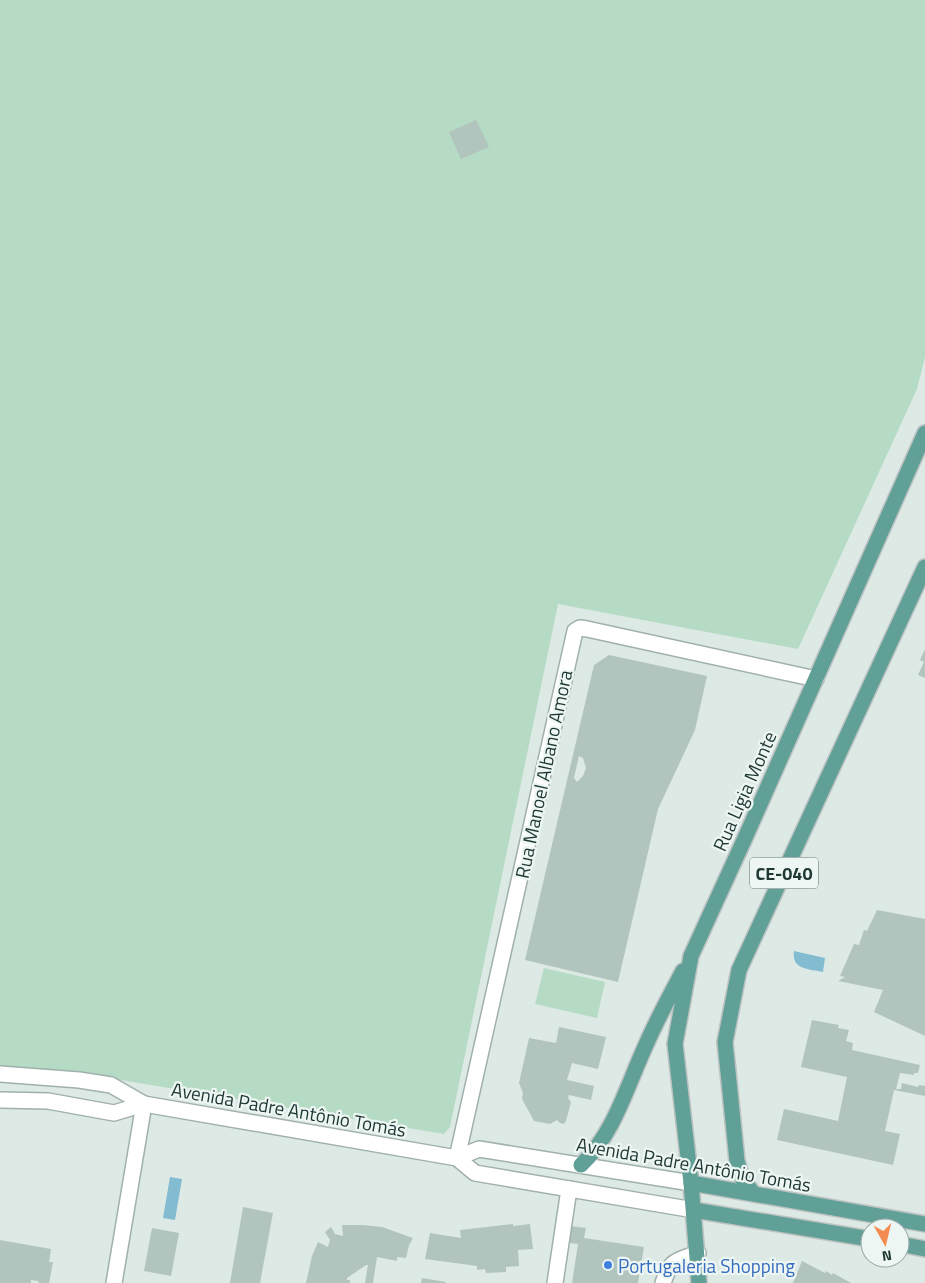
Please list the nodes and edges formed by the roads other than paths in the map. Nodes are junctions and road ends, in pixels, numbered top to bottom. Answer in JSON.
{"nodes":[{"id":1,"x":925,"y":433,"type":"edge"},
{"id":2,"x":924,"y":573,"type":"edge"},
{"id":3,"x":816,"y":679,"type":"junction"},
{"id":4,"x":691,"y":956,"type":"junction"},
{"id":5,"x":0,"y":1074,"type":"edge"},
{"id":6,"x":0,"y":1100,"type":"edge"},
{"id":7,"x":144,"y":1104,"type":"junction"},
{"id":8,"x":457,"y":1158,"type":"junction"},
{"id":9,"x":581,"y":1164,"type":"junction"},
{"id":10,"x":691,"y":1183,"type":"junction"},
{"id":11,"x":570,"y":1189,"type":"junction"},
{"id":12,"x":753,"y":1193,"type":"junction"},
{"id":13,"x":694,"y":1210,"type":"junction"},
{"id":14,"x":925,"y":1223,"type":"edge"},
{"id":15,"x":860,"y":1237,"type":"edge"},
{"id":16,"x":910,"y":1246,"type":"edge"},
{"id":17,"x":925,"y":1249,"type":"edge"},
{"id":18,"x":698,"y":1253,"type":"junction"},
{"id":19,"x":114,"y":1283,"type":"edge"},
{"id":20,"x":555,"y":1283,"type":"edge"},
{"id":21,"x":663,"y":1283,"type":"edge"},
{"id":22,"x":699,"y":1283,"type":"edge"}],
"edges":[{"from":1,"to":3,"type":"main road","name":"Rua Ligia Monte","number":"CE-040"},
{"from":2,"to":12,"type":"main road","number":"CE-040"},
{"from":3,"to":4,"type":"main road","name":"Rua Ligia Monte","number":"CE-040"},
{"from":3,"to":8,"type":"street","name":"Rua Manoel Albano Amora"},
{"from":4,"to":9,"type":"main road"},
{"from":4,"to":10,"type":"main road","name":"Rua Ligia Monte","number":"CE-040"},
{"from":5,"to":7,"type":"street","name":"Avenida Padre Antônio Tomás"},
{"from":6,"to":7,"type":"street","name":"Avenida Padre Antônio Tomás"},
{"from":7,"to":8,"type":"street","name":"Avenida Padre Antônio Tomás"},
{"from":7,"to":19,"type":"street"},
{"from":8,"to":9,"type":"street","name":"Avenida Padre Antônio Tomás"},
{"from":8,"to":11,"type":"street","name":"Avenida Padre Antônio Tomás"},
{"from":9,"to":10,"type":"street","name":"Avenida Padre Antônio Tomás"},
{"from":10,"to":12,"type":"main road","name":"Avenida Padre Antônio Tomás"},
{"from":10,"to":13,"type":"main road","name":"Rua Ligia Monte"},
{"from":11,"to":13,"type":"street","name":"Avenida Padre Antônio Tomás"},
{"from":11,"to":20,"type":"street"},
{"from":12,"to":14,"type":"main road","name":"Avenida Padre Antônio Tomás"},
{"from":13,"to":15,"type":"main road","name":"Avenida Padre Antônio Tomás"},
{"from":13,"to":18,"type":"main road","name":"Rua Ligia Monte"},
{"from":16,"to":17,"type":"main road"},
{"from":18,"to":21,"type":"street"},
{"from":18,"to":22,"type":"main road","name":"Rua Ligia Monte"}]}
